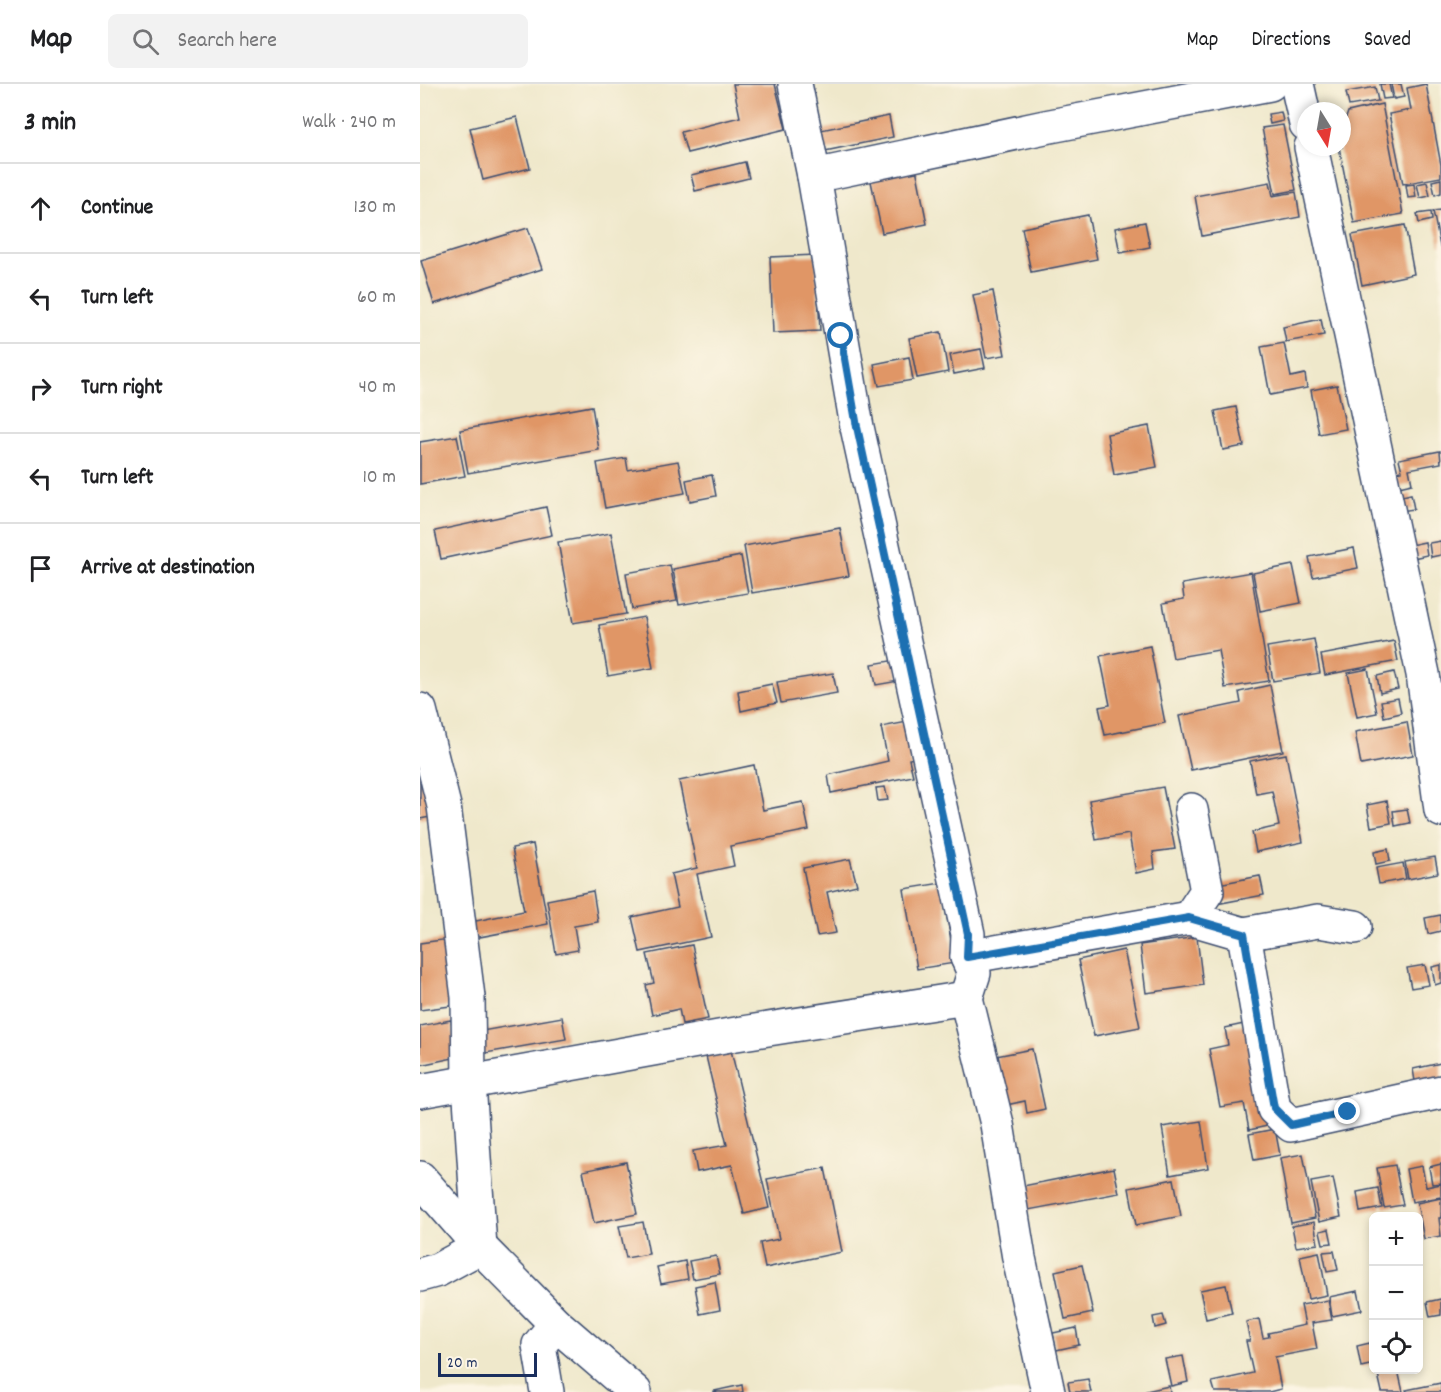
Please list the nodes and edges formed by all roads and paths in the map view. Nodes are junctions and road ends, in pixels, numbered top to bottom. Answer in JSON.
{"nodes":[{"id":1,"x":795,"y":84,"type":"edge"},
{"id":2,"x":1270,"y":84,"type":"edge"},
{"id":3,"x":1298,"y":84,"type":"edge"},
{"id":4,"x":1302,"y":102,"type":"edge"},
{"id":5,"x":1313,"y":156,"type":"edge"},
{"id":6,"x":813,"y":176,"type":"junction"},
{"id":7,"x":1432,"y":672,"type":"edge"},
{"id":8,"x":420,"y":710,"type":"edge"},
{"id":9,"x":1191,"y":810,"type":"dead end"},
{"id":10,"x":1441,"y":810,"type":"edge"},
{"id":11,"x":1189,"y":918,"type":"junction"},
{"id":12,"x":1355,"y":927,"type":"dead end"},
{"id":13,"x":1244,"y":934,"type":"junction"},
{"id":14,"x":967,"y":957,"type":"junction"},
{"id":15,"x":966,"y":998,"type":"junction"},
{"id":16,"x":469,"y":1083,"type":"junction"},
{"id":17,"x":420,"y":1091,"type":"edge"},
{"id":18,"x":1441,"y":1092,"type":"edge"},
{"id":19,"x":420,"y":1178,"type":"edge"},
{"id":20,"x":480,"y":1247,"type":"junction"},
{"id":21,"x":420,"y":1275,"type":"edge"},
{"id":22,"x":556,"y":1324,"type":"junction"},
{"id":23,"x":547,"y":1392,"type":"edge"},
{"id":24,"x":635,"y":1392,"type":"edge"},
{"id":25,"x":1048,"y":1392,"type":"edge"}],
"edges":[{"from":1,"to":6,"type":"street"},
{"from":2,"to":6,"type":"street"},
{"from":3,"to":4,"type":"street"},
{"from":5,"to":7,"type":"street"},
{"from":6,"to":14,"type":"street"},
{"from":7,"to":10,"type":"street"},
{"from":8,"to":16,"type":"street"},
{"from":9,"to":11,"type":"street"},
{"from":11,"to":13,"type":"street"},
{"from":11,"to":14,"type":"street"},
{"from":12,"to":13,"type":"street"},
{"from":13,"to":18,"type":"street"},
{"from":14,"to":15,"type":"street"},
{"from":15,"to":16,"type":"street"},
{"from":15,"to":25,"type":"street"},
{"from":16,"to":17,"type":"street"},
{"from":16,"to":20,"type":"street"},
{"from":19,"to":20,"type":"street"},
{"from":20,"to":21,"type":"street"},
{"from":20,"to":22,"type":"street"},
{"from":22,"to":23,"type":"street"},
{"from":22,"to":24,"type":"street"}]}
